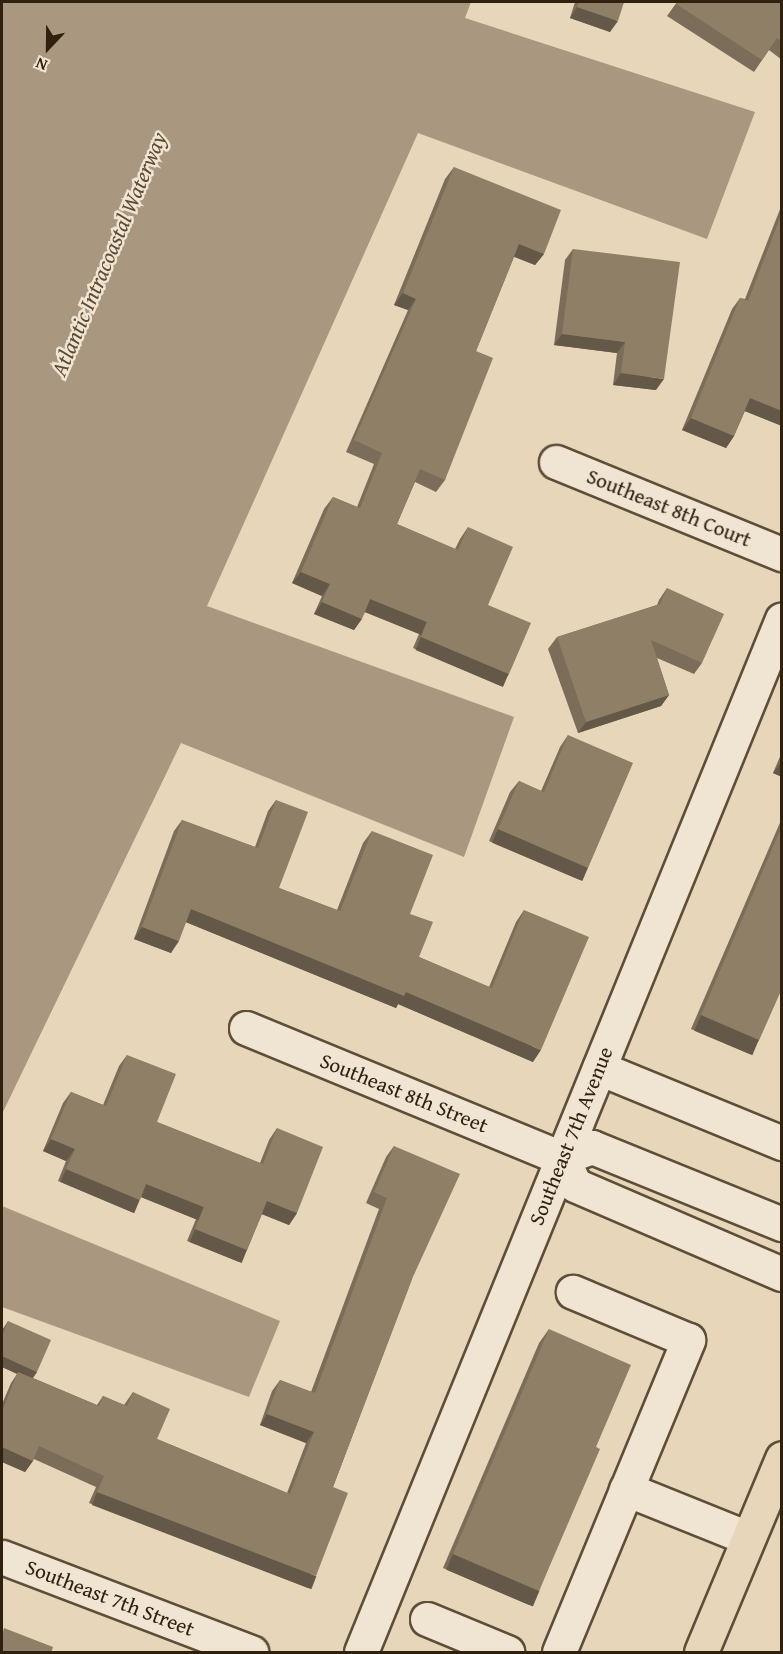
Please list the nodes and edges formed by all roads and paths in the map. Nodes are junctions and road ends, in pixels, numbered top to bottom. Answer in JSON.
{"nodes":[{"id":1,"x":556,"y":462,"type":"dead end"},
{"id":2,"x":782,"y":554,"type":"edge"},
{"id":3,"x":782,"y":620,"type":"edge"},
{"id":4,"x":246,"y":1029,"type":"dead end"},
{"id":5,"x":598,"y":1068,"type":"junction"},
{"id":6,"x":782,"y":1143,"type":"edge"},
{"id":7,"x":562,"y":1158,"type":"junction"},
{"id":8,"x":782,"y":1224,"type":"edge"},
{"id":9,"x":782,"y":1274,"type":"edge"},
{"id":10,"x":573,"y":1292,"type":"dead end"},
{"id":11,"x":782,"y":1458,"type":"edge"},
{"id":12,"x":626,"y":1489,"type":"junction"},
{"id":13,"x":748,"y":1538,"type":"junction"},
{"id":14,"x":2,"y":1557,"type":"edge"},
{"id":15,"x":427,"y":1619,"type":"dead end"},
{"id":16,"x":251,"y":1653,"type":"edge"},
{"id":17,"x":361,"y":1653,"type":"edge"},
{"id":18,"x":507,"y":1653,"type":"edge"},
{"id":19,"x":559,"y":1653,"type":"edge"},
{"id":20,"x":701,"y":1653,"type":"edge"}],
"edges":[{"from":1,"to":2,"type":"street","name":"Southeast 8th Court"},
{"from":3,"to":5,"type":"street","name":"Southeast 7th Avenue"},
{"from":4,"to":7,"type":"street","name":"Southeast 8th Street"},
{"from":5,"to":6,"type":"street"},
{"from":5,"to":7,"type":"street","name":"Southeast 7th Avenue"},
{"from":7,"to":8,"type":"street"},
{"from":7,"to":9,"type":"street"},
{"from":7,"to":17,"type":"street","name":"Southeast 7th Avenue"},
{"from":10,"to":12,"type":"street"},
{"from":11,"to":13,"type":"main road"},
{"from":12,"to":13,"type":"street"},
{"from":12,"to":19,"type":"street"},
{"from":13,"to":20,"type":"main road"},
{"from":14,"to":16,"type":"street","name":"Southeast 7th Street"},
{"from":15,"to":18,"type":"street"}]}
